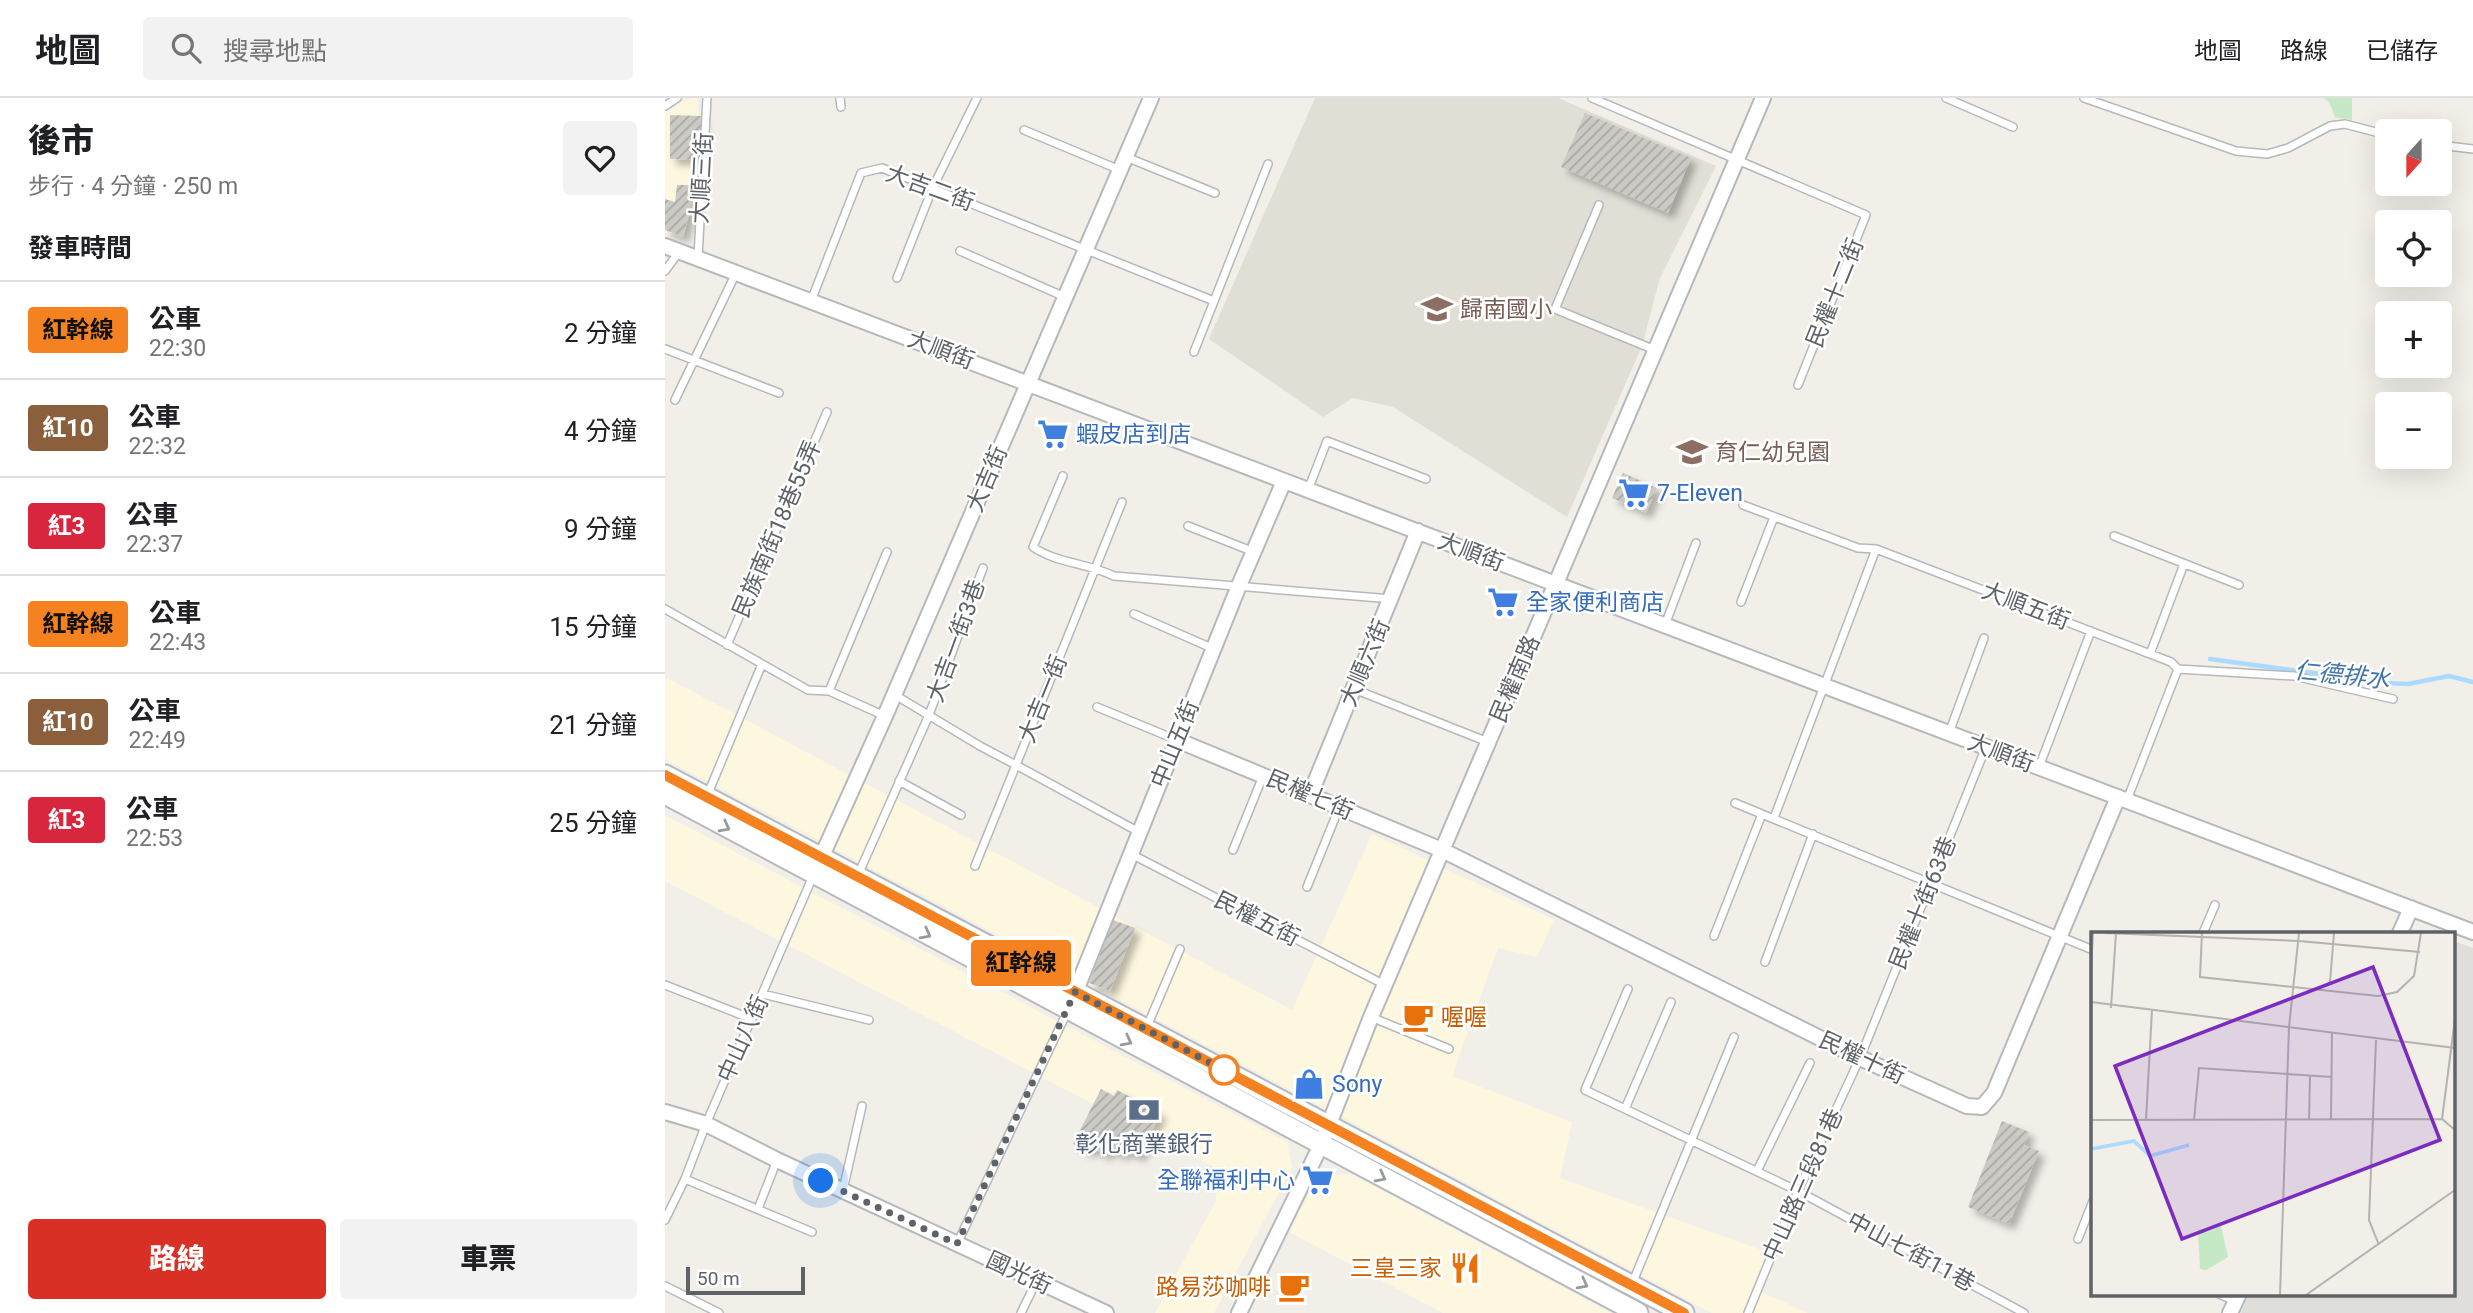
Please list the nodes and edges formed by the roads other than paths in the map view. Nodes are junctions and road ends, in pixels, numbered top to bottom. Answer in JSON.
{"nodes":[{"id":1,"x":677,"y":98,"type":"edge"},
{"id":2,"x":706,"y":98,"type":"edge"},
{"id":3,"x":977,"y":98,"type":"edge"},
{"id":4,"x":1151,"y":98,"type":"edge"},
{"id":5,"x":1592,"y":98,"type":"edge"},
{"id":6,"x":1763,"y":98,"type":"edge"},
{"id":7,"x":1945,"y":98,"type":"edge"},
{"id":8,"x":2084,"y":98,"type":"edge"},
{"id":9,"x":665,"y":106,"type":"edge"},
{"id":10,"x":2013,"y":127,"type":"dead end"},
{"id":11,"x":1024,"y":130,"type":"dead end"},
{"id":12,"x":2375,"y":132,"type":"edge"},
{"id":13,"x":2452,"y":147,"type":"edge"},
{"id":14,"x":2473,"y":149,"type":"edge"},
{"id":15,"x":1736,"y":161,"type":"junction"},
{"id":16,"x":1123,"y":163,"type":"junction"},
{"id":17,"x":1268,"y":164,"type":"dead end"},
{"id":18,"x":933,"y":187,"type":"junction"},
{"id":19,"x":1215,"y":193,"type":"dead end"},
{"id":20,"x":1599,"y":205,"type":"dead end"},
{"id":21,"x":665,"y":246,"type":"edge"},
{"id":22,"x":1086,"y":249,"type":"junction"},
{"id":23,"x":680,"y":251,"type":"junction"},
{"id":24,"x":960,"y":251,"type":"dead end"},
{"id":25,"x":698,"y":258,"type":"junction"},
{"id":26,"x":665,"y":271,"type":"edge"},
{"id":27,"x":736,"y":272,"type":"junction"},
{"id":28,"x":897,"y":278,"type":"dead end"},
{"id":29,"x":1065,"y":297,"type":"junction"},
{"id":30,"x":811,"y":301,"type":"junction"},
{"id":31,"x":1214,"y":301,"type":"junction"},
{"id":32,"x":665,"y":349,"type":"edge"},
{"id":33,"x":1655,"y":351,"type":"junction"},
{"id":34,"x":1194,"y":352,"type":"dead end"},
{"id":35,"x":694,"y":360,"type":"junction"},
{"id":36,"x":1028,"y":383,"type":"junction"},
{"id":37,"x":1798,"y":386,"type":"dead end"},
{"id":38,"x":779,"y":393,"type":"dead end"},
{"id":39,"x":675,"y":400,"type":"dead end"},
{"id":40,"x":827,"y":412,"type":"dead end"},
{"id":41,"x":1063,"y":476,"type":"dead end"},
{"id":42,"x":1426,"y":479,"type":"dead end"},
{"id":43,"x":1284,"y":481,"type":"junction"},
{"id":44,"x":1308,"y":490,"type":"junction"},
{"id":45,"x":1122,"y":502,"type":"dead end"},
{"id":46,"x":1743,"y":505,"type":"dead end"},
{"id":47,"x":1774,"y":517,"type":"junction"},
{"id":48,"x":1188,"y":526,"type":"dead end"},
{"id":49,"x":1417,"y":531,"type":"junction"},
{"id":50,"x":2114,"y":537,"type":"dead end"},
{"id":51,"x":1696,"y":542,"type":"dead end"},
{"id":52,"x":1876,"y":549,"type":"junction"},
{"id":53,"x":887,"y":552,"type":"dead end"},
{"id":54,"x":1255,"y":552,"type":"junction"},
{"id":55,"x":2184,"y":564,"type":"junction"},
{"id":56,"x":1095,"y":567,"type":"junction"},
{"id":57,"x":983,"y":568,"type":"dead end"},
{"id":58,"x":1556,"y":584,"type":"junction"},
{"id":59,"x":2239,"y":585,"type":"dead end"},
{"id":60,"x":1238,"y":588,"type":"junction"},
{"id":61,"x":1392,"y":599,"type":"junction"},
{"id":62,"x":1741,"y":603,"type":"dead end"},
{"id":63,"x":665,"y":609,"type":"edge"},
{"id":64,"x":1134,"y":614,"type":"dead end"},
{"id":65,"x":1665,"y":625,"type":"junction"},
{"id":66,"x":2091,"y":631,"type":"junction"},
{"id":67,"x":1984,"y":638,"type":"dead end"},
{"id":68,"x":727,"y":645,"type":"junction"},
{"id":69,"x":1215,"y":649,"type":"junction"},
{"id":70,"x":2150,"y":653,"type":"junction"},
{"id":71,"x":762,"y":664,"type":"junction"},
{"id":72,"x":2178,"y":669,"type":"junction"},
{"id":73,"x":1824,"y":685,"type":"junction"},
{"id":74,"x":1354,"y":689,"type":"junction"},
{"id":75,"x":829,"y":691,"type":"junction"},
{"id":76,"x":894,"y":694,"type":"junction"},
{"id":77,"x":2393,"y":699,"type":"dead end"},
{"id":78,"x":1097,"y":707,"type":"dead end"},
{"id":79,"x":929,"y":715,"type":"junction"},
{"id":80,"x":885,"y":716,"type":"junction"},
{"id":81,"x":1949,"y":733,"type":"junction"},
{"id":82,"x":1177,"y":740,"type":"junction"},
{"id":83,"x":1489,"y":742,"type":"junction"},
{"id":84,"x":1986,"y":747,"type":"junction"},
{"id":85,"x":1016,"y":765,"type":"junction"},
{"id":86,"x":2039,"y":767,"type":"junction"},
{"id":87,"x":665,"y":775,"type":"edge"},
{"id":88,"x":1263,"y":776,"type":"junction"},
{"id":89,"x":899,"y":781,"type":"junction"},
{"id":90,"x":665,"y":794,"type":"edge"},
{"id":91,"x":1310,"y":795,"type":"junction"},
{"id":92,"x":707,"y":797,"type":"junction"},
{"id":93,"x":2122,"y":799,"type":"junction"},
{"id":94,"x":1735,"y":803,"type":"dead end"},
{"id":95,"x":1340,"y":807,"type":"junction"},
{"id":96,"x":1762,"y":814,"type":"junction"},
{"id":97,"x":961,"y":815,"type":"dead end"},
{"id":98,"x":1774,"y":818,"type":"junction"},
{"id":99,"x":1139,"y":832,"type":"junction"},
{"id":100,"x":1813,"y":834,"type":"junction"},
{"id":101,"x":1233,"y":850,"type":"dead end"},
{"id":102,"x":1442,"y":850,"type":"junction"},
{"id":103,"x":1130,"y":853,"type":"junction"},
{"id":104,"x":817,"y":866,"type":"junction"},
{"id":105,"x":975,"y":866,"type":"dead end"},
{"id":106,"x":857,"y":877,"type":"junction"},
{"id":107,"x":1932,"y":883,"type":"junction"},
{"id":108,"x":1307,"y":887,"type":"dead end"},
{"id":109,"x":2215,"y":905,"type":"dead end"},
{"id":110,"x":2411,"y":908,"type":"junction"},
{"id":111,"x":2203,"y":932,"type":"edge"},
{"id":112,"x":2400,"y":932,"type":"edge"},
{"id":113,"x":2473,"y":932,"type":"edge"},
{"id":114,"x":1714,"y":936,"type":"dead end"},
{"id":115,"x":2061,"y":936,"type":"junction"},
{"id":116,"x":1180,"y":949,"type":"dead end"},
{"id":117,"x":2091,"y":949,"type":"edge"},
{"id":118,"x":1765,"y":962,"type":"dead end"},
{"id":119,"x":665,"y":985,"type":"edge"},
{"id":120,"x":1385,"y":985,"type":"junction"},
{"id":121,"x":1629,"y":989,"type":"dead end"},
{"id":122,"x":763,"y":994,"type":"junction"},
{"id":123,"x":1072,"y":1000,"type":"junction"},
{"id":124,"x":1671,"y":1002,"type":"dead end"},
{"id":125,"x":1371,"y":1017,"type":"junction"},
{"id":126,"x":752,"y":1019,"type":"junction"},
{"id":127,"x":869,"y":1020,"type":"dead end"},
{"id":128,"x":1146,"y":1030,"type":"junction"},
{"id":129,"x":1734,"y":1037,"type":"dead end"},
{"id":130,"x":1449,"y":1049,"type":"dead end"},
{"id":131,"x":1860,"y":1058,"type":"junction"},
{"id":132,"x":1810,"y":1063,"type":"dead end"},
{"id":133,"x":862,"y":1106,"type":"dead end"},
{"id":134,"x":1625,"y":1109,"type":"junction"},
{"id":135,"x":665,"y":1112,"type":"edge"},
{"id":136,"x":706,"y":1124,"type":"junction"},
{"id":137,"x":1329,"y":1126,"type":"junction"},
{"id":138,"x":1690,"y":1140,"type":"junction"},
{"id":139,"x":1321,"y":1145,"type":"junction"},
{"id":140,"x":777,"y":1160,"type":"junction"},
{"id":141,"x":1757,"y":1171,"type":"junction"},
{"id":142,"x":685,"y":1179,"type":"junction"},
{"id":143,"x":843,"y":1191,"type":"junction"},
{"id":144,"x":1798,"y":1191,"type":"junction"},
{"id":145,"x":2091,"y":1206,"type":"edge"},
{"id":146,"x":758,"y":1209,"type":"junction"},
{"id":147,"x":665,"y":1220,"type":"edge"},
{"id":148,"x":812,"y":1232,"type":"dead end"},
{"id":149,"x":2078,"y":1238,"type":"dead end"},
{"id":150,"x":957,"y":1244,"type":"junction"},
{"id":151,"x":1037,"y":1282,"type":"junction"},
{"id":152,"x":1631,"y":1285,"type":"junction"},
{"id":153,"x":665,"y":1286,"type":"edge"},
{"id":154,"x":719,"y":1313,"type":"edge"},
{"id":155,"x":1021,"y":1313,"type":"edge"},
{"id":156,"x":1106,"y":1313,"type":"edge"},
{"id":157,"x":1239,"y":1313,"type":"edge"},
{"id":158,"x":1638,"y":1313,"type":"edge"},
{"id":159,"x":1684,"y":1313,"type":"edge"},
{"id":160,"x":1748,"y":1313,"type":"edge"},
{"id":161,"x":2024,"y":1313,"type":"edge"}],
"edges":[{"from":1,"to":9,"type":"lane"},
{"from":2,"to":25,"type":"lane","name":"大順三街"},
{"from":3,"to":18,"type":"lane"},
{"from":4,"to":16,"type":"street","name":"大吉街"},
{"from":5,"to":15,"type":"lane"},
{"from":6,"to":15,"type":"street","name":"民權南路"},
{"from":7,"to":10,"type":"lane"},
{"from":8,"to":12,"type":"lane"},
{"from":11,"to":16,"type":"lane"},
{"from":13,"to":14,"type":"lane"},
{"from":15,"to":33,"type":"street","name":"民權南路"},
{"from":15,"to":37,"type":"lane","name":"民權十二街"},
{"from":16,"to":19,"type":"lane"},
{"from":16,"to":22,"type":"street","name":"大吉街"},
{"from":17,"to":31,"type":"lane"},
{"from":18,"to":22,"type":"lane","name":"大吉二街"},
{"from":18,"to":28,"type":"lane"},
{"from":18,"to":30,"type":"lane","name":"大吉二街"},
{"from":20,"to":33,"type":"lane"},
{"from":21,"to":23,"type":"street","name":"大順街"},
{"from":22,"to":29,"type":"street","name":"大吉街"},
{"from":22,"to":31,"type":"lane","name":"大吉二街"},
{"from":23,"to":25,"type":"street","name":"大順街"},
{"from":23,"to":26,"type":"lane"},
{"from":24,"to":29,"type":"lane"},
{"from":25,"to":27,"type":"street","name":"大順街"},
{"from":27,"to":30,"type":"street","name":"大順街"},
{"from":27,"to":35,"type":"lane"},
{"from":29,"to":36,"type":"street","name":"大吉街"},
{"from":30,"to":36,"type":"street","name":"大順街"},
{"from":31,"to":34,"type":"lane"},
{"from":32,"to":35,"type":"lane"},
{"from":33,"to":58,"type":"street","name":"民權南路"},
{"from":35,"to":38,"type":"lane"},
{"from":35,"to":39,"type":"lane"},
{"from":36,"to":43,"type":"street","name":"大順街"},
{"from":36,"to":76,"type":"street","name":"大吉街"},
{"from":40,"to":68,"type":"lane","name":"民族南街18巷55弄"},
{"from":41,"to":56,"type":"lane"},
{"from":42,"to":44,"type":"lane"},
{"from":43,"to":44,"type":"street","name":"大順街"},
{"from":43,"to":54,"type":"street","name":"中山五街"},
{"from":44,"to":49,"type":"street","name":"大順街"},
{"from":45,"to":56,"type":"lane","name":"大吉一街"},
{"from":46,"to":47,"type":"lane","name":"大順五街"},
{"from":47,"to":52,"type":"lane","name":"大順五街"},
{"from":47,"to":62,"type":"lane"},
{"from":48,"to":54,"type":"lane"},
{"from":49,"to":58,"type":"street","name":"大順街"},
{"from":49,"to":61,"type":"street","name":"大順六街"},
{"from":50,"to":55,"type":"lane"},
{"from":51,"to":65,"type":"lane"},
{"from":52,"to":66,"type":"lane","name":"大順五街"},
{"from":52,"to":73,"type":"lane"},
{"from":53,"to":75,"type":"lane"},
{"from":54,"to":60,"type":"street","name":"中山五街"},
{"from":55,"to":59,"type":"lane"},
{"from":55,"to":70,"type":"lane"},
{"from":56,"to":60,"type":"lane"},
{"from":56,"to":85,"type":"lane","name":"大吉一街"},
{"from":57,"to":79,"type":"lane","name":"大吉一街3巷"},
{"from":58,"to":65,"type":"street","name":"大順街"},
{"from":58,"to":83,"type":"street","name":"民權南路"},
{"from":60,"to":61,"type":"lane"},
{"from":60,"to":69,"type":"street","name":"中山五街"},
{"from":61,"to":74,"type":"street","name":"大順六街"},
{"from":63,"to":68,"type":"lane"},
{"from":64,"to":69,"type":"lane"},
{"from":65,"to":73,"type":"street","name":"大順街"},
{"from":66,"to":70,"type":"lane","name":"大順五街"},
{"from":66,"to":86,"type":"lane"},
{"from":67,"to":81,"type":"lane"},
{"from":68,"to":71,"type":"lane"},
{"from":69,"to":82,"type":"street","name":"中山五街"},
{"from":70,"to":72,"type":"lane","name":"大順五街"},
{"from":71,"to":75,"type":"lane"},
{"from":71,"to":92,"type":"lane"},
{"from":72,"to":77,"type":"lane"},
{"from":72,"to":93,"type":"lane"},
{"from":73,"to":81,"type":"street","name":"大順街"},
{"from":73,"to":98,"type":"lane"},
{"from":74,"to":83,"type":"lane"},
{"from":74,"to":91,"type":"street","name":"大順六街"},
{"from":75,"to":80,"type":"lane"},
{"from":76,"to":79,"type":"lane","name":"大吉一街"},
{"from":76,"to":80,"type":"street","name":"大吉街"},
{"from":78,"to":82,"type":"lane"},
{"from":79,"to":85,"type":"lane","name":"大吉一街"},
{"from":79,"to":89,"type":"lane","name":"大吉一街3巷"},
{"from":80,"to":104,"type":"street","name":"大吉街"},
{"from":81,"to":84,"type":"street","name":"大順街"},
{"from":82,"to":88,"type":"street","name":"民權七街"},
{"from":82,"to":99,"type":"street","name":"中山五街"},
{"from":83,"to":102,"type":"street","name":"民權南路"},
{"from":84,"to":86,"type":"street","name":"大順街"},
{"from":84,"to":107,"type":"lane","name":"民權十街63巷"},
{"from":85,"to":99,"type":"lane"},
{"from":85,"to":105,"type":"lane"},
{"from":86,"to":93,"type":"street","name":"大順街"},
{"from":87,"to":92,"type":"main road"},
{"from":88,"to":91,"type":"street","name":"民權七街"},
{"from":88,"to":101,"type":"lane"},
{"from":89,"to":97,"type":"lane"},
{"from":89,"to":106,"type":"lane","name":"大吉一街3巷"},
{"from":90,"to":104,"type":"main road","one_way":true},
{"from":91,"to":95,"type":"street","name":"民權七街"},
{"from":92,"to":104,"type":"main road"},
{"from":93,"to":110,"type":"street","name":"大順街"},
{"from":93,"to":115,"type":"street","name":"民權十街"},
{"from":94,"to":96,"type":"lane"},
{"from":95,"to":102,"type":"street","name":"民權七街"},
{"from":95,"to":108,"type":"lane"},
{"from":96,"to":98,"type":"lane"},
{"from":96,"to":114,"type":"lane"},
{"from":98,"to":100,"type":"lane"},
{"from":99,"to":103,"type":"street","name":"中山五街"},
{"from":100,"to":107,"type":"lane"},
{"from":100,"to":118,"type":"lane"},
{"from":102,"to":120,"type":"street","name":"民權南路"},
{"from":102,"to":131,"type":"street","name":"民權十街"},
{"from":103,"to":120,"type":"lane","name":"民權五街"},
{"from":103,"to":123,"type":"street","name":"中山五街"},
{"from":104,"to":106,"type":"main road"},
{"from":104,"to":122,"type":"lane","name":"中山八街"},
{"from":104,"to":123,"type":"main road","one_way":true},
{"from":106,"to":123,"type":"main road"},
{"from":107,"to":115,"type":"lane"},
{"from":107,"to":131,"type":"lane","name":"民權十街63巷"},
{"from":109,"to":111,"type":"lane"},
{"from":110,"to":112,"type":"street"},
{"from":110,"to":113,"type":"street","name":"大順街"},
{"from":115,"to":117,"type":"lane"},
{"from":115,"to":131,"type":"street","name":"民權十街"},
{"from":116,"to":128,"type":"lane"},
{"from":119,"to":126,"type":"lane"},
{"from":120,"to":125,"type":"street","name":"民權南路"},
{"from":121,"to":134,"type":"lane","name":"中山七街11巷"},
{"from":122,"to":126,"type":"lane","name":"中山八街"},
{"from":122,"to":127,"type":"lane"},
{"from":123,"to":128,"type":"main road"},
{"from":123,"to":139,"type":"main road","one_way":true},
{"from":123,"to":150,"type":"lane"},
{"from":124,"to":134,"type":"lane"},
{"from":125,"to":130,"type":"lane"},
{"from":125,"to":137,"type":"street","name":"民權南路"},
{"from":126,"to":136,"type":"lane","name":"中山八街"},
{"from":128,"to":137,"type":"main road"},
{"from":129,"to":138,"type":"lane"},
{"from":131,"to":144,"type":"lane","name":"中山路三段81巷"},
{"from":132,"to":141,"type":"lane"},
{"from":133,"to":143,"type":"lane"},
{"from":134,"to":138,"type":"lane","name":"中山七街11巷"},
{"from":135,"to":136,"type":"street","name":"國光街"},
{"from":136,"to":140,"type":"street","name":"國光街"},
{"from":136,"to":142,"type":"lane","name":"中山八街"},
{"from":137,"to":139,"type":"street","name":"民權南路"},
{"from":137,"to":152,"type":"main road"},
{"from":138,"to":141,"type":"lane","name":"中山七街11巷"},
{"from":138,"to":152,"type":"lane"},
{"from":139,"to":157,"type":"street","name":"民權南路"},
{"from":139,"to":158,"type":"main road","one_way":true},
{"from":140,"to":143,"type":"street","name":"國光街"},
{"from":140,"to":146,"type":"lane"},
{"from":141,"to":144,"type":"lane","name":"中山七街11巷"},
{"from":142,"to":146,"type":"lane"},
{"from":142,"to":147,"type":"lane","name":"中山八街"},
{"from":143,"to":150,"type":"street","name":"國光街"},
{"from":144,"to":160,"type":"lane","name":"中山路三段81巷"},
{"from":144,"to":161,"type":"lane","name":"中山七街11巷"},
{"from":145,"to":149,"type":"lane"},
{"from":146,"to":148,"type":"lane"},
{"from":150,"to":151,"type":"street","name":"國光街"},
{"from":151,"to":155,"type":"lane"},
{"from":151,"to":156,"type":"street","name":"國光街"},
{"from":152,"to":159,"type":"main road"},
{"from":153,"to":154,"type":"lane"}]}
